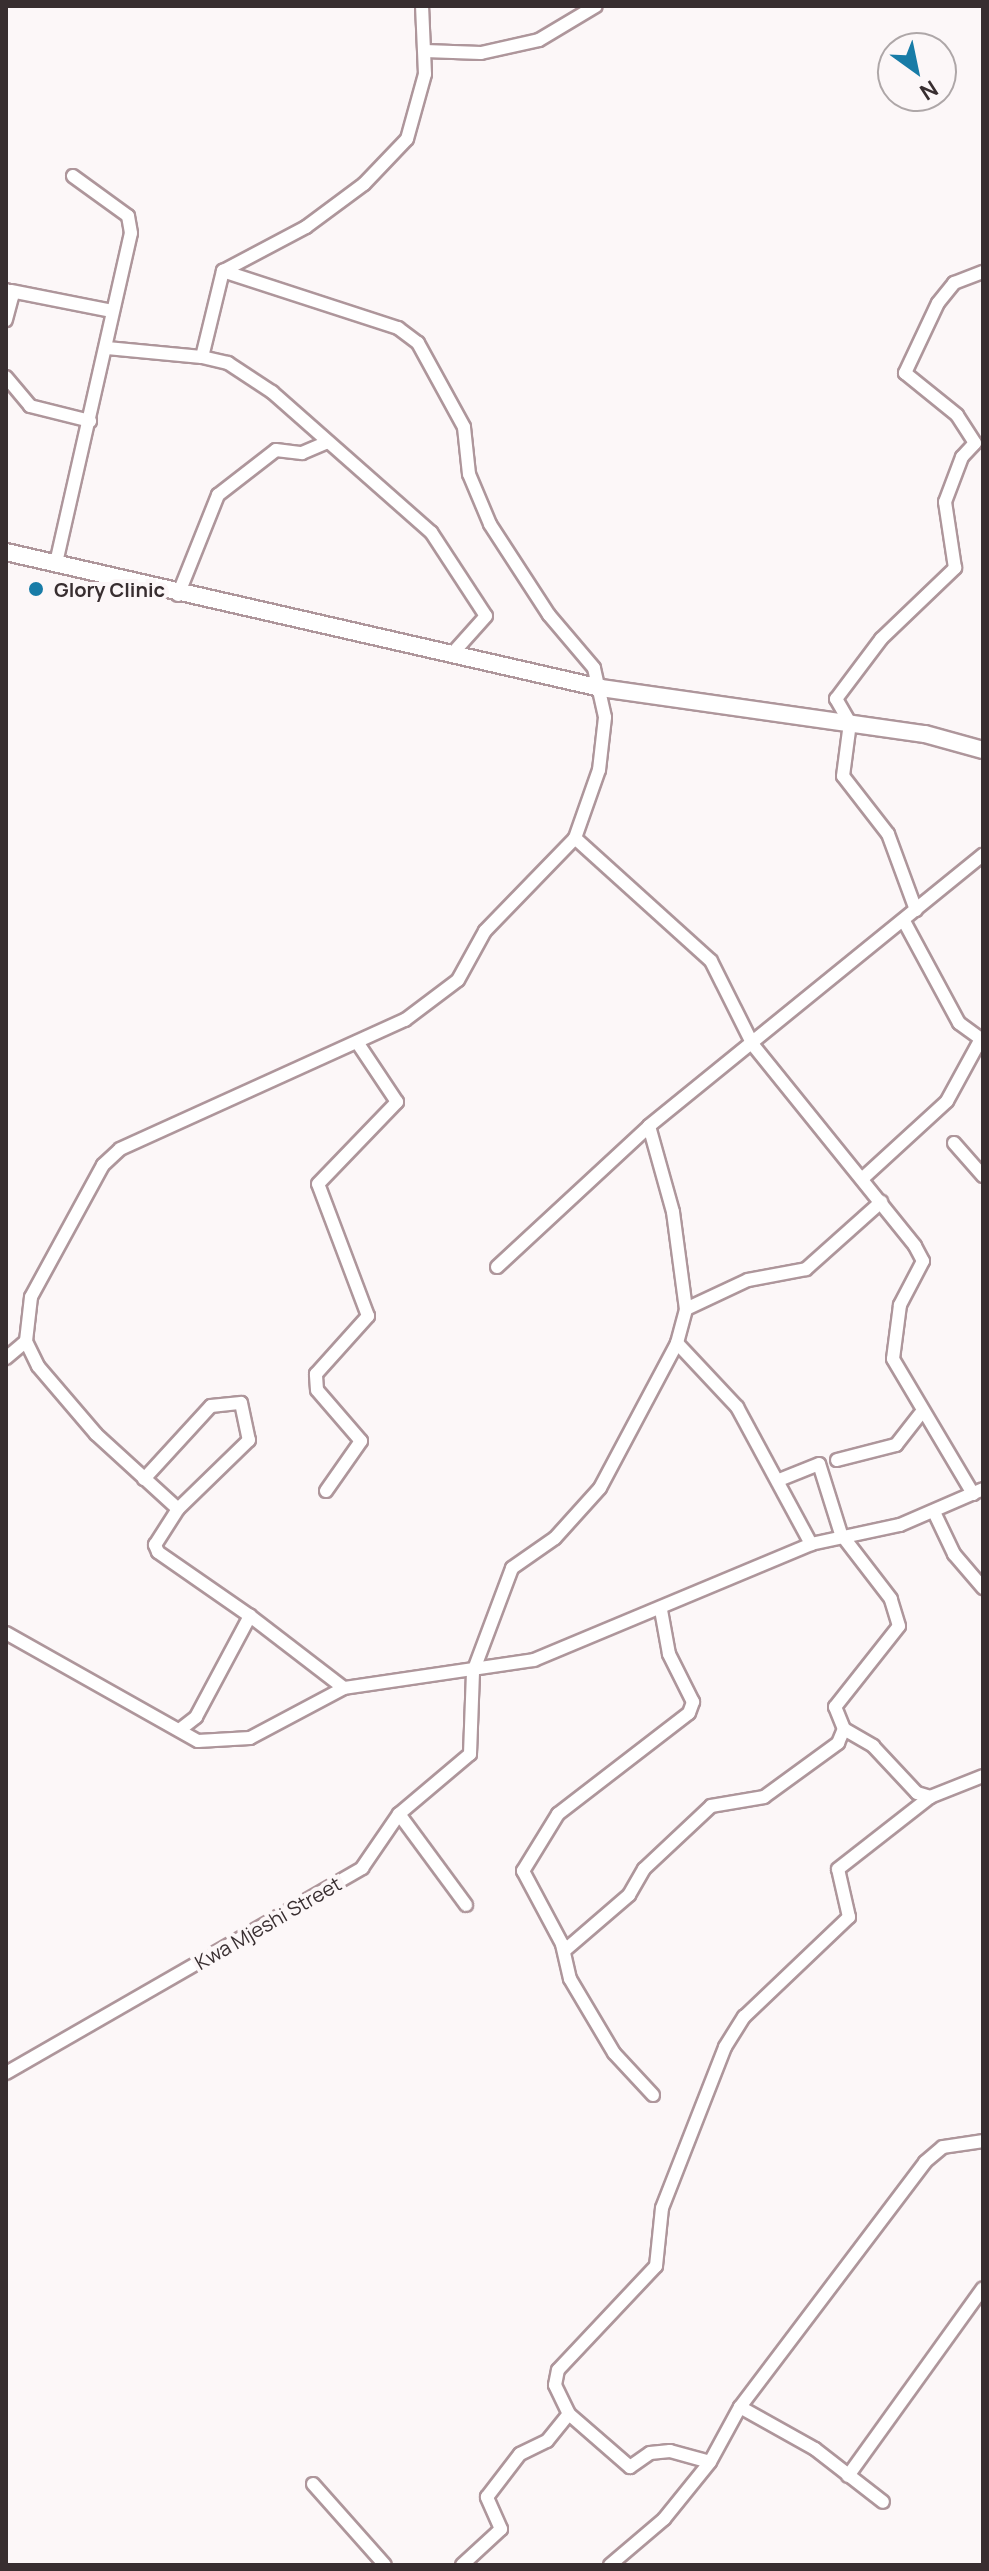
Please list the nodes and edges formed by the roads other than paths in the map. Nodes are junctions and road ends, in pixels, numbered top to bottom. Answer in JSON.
{"nodes":[{"id":1,"x":422,"y":6,"type":"edge"},
{"id":2,"x":596,"y":6,"type":"edge"},
{"id":3,"x":425,"y":51,"type":"junction"},
{"id":4,"x":73,"y":176,"type":"dead end"},
{"id":5,"x":223,"y":271,"type":"junction"},
{"id":6,"x":983,"y":272,"type":"edge"},
{"id":7,"x":9,"y":291,"type":"edge"},
{"id":8,"x":112,"y":311,"type":"junction"},
{"id":9,"x":6,"y":320,"type":"edge"},
{"id":10,"x":107,"y":348,"type":"junction"},
{"id":11,"x":202,"y":357,"type":"junction"},
{"id":12,"x":6,"y":377,"type":"edge"},
{"id":13,"x":11,"y":394,"type":"edge"},
{"id":14,"x":90,"y":421,"type":"junction"},
{"id":15,"x":328,"y":442,"type":"junction"},
{"id":16,"x":979,"y":445,"type":"edge"},
{"id":17,"x":6,"y":552,"type":"edge"},
{"id":18,"x":56,"y":563,"type":"junction"},
{"id":19,"x":178,"y":595,"type":"junction"},
{"id":20,"x":452,"y":654,"type":"junction"},
{"id":21,"x":601,"y":688,"type":"junction"},
{"id":22,"x":836,"y":699,"type":"junction"},
{"id":23,"x":833,"y":720,"type":"junction"},
{"id":24,"x":850,"y":723,"type":"junction"},
{"id":25,"x":983,"y":750,"type":"edge"},
{"id":26,"x":575,"y":838,"type":"junction"},
{"id":27,"x":983,"y":855,"type":"edge"},
{"id":28,"x":916,"y":910,"type":"junction"},
{"id":29,"x":905,"y":923,"type":"junction"},
{"id":30,"x":982,"y":1039,"type":"edge"},
{"id":31,"x":357,"y":1042,"type":"junction"},
{"id":32,"x":753,"y":1045,"type":"junction"},
{"id":33,"x":649,"y":1126,"type":"junction"},
{"id":34,"x":954,"y":1143,"type":"dead end"},
{"id":35,"x":983,"y":1176,"type":"edge"},
{"id":36,"x":862,"y":1179,"type":"junction"},
{"id":37,"x":881,"y":1202,"type":"junction"},
{"id":38,"x":497,"y":1267,"type":"dead end"},
{"id":39,"x":686,"y":1309,"type":"junction"},
{"id":40,"x":26,"y":1341,"type":"junction"},
{"id":41,"x":677,"y":1343,"type":"junction"},
{"id":42,"x":6,"y":1358,"type":"edge"},
{"id":43,"x":920,"y":1414,"type":"junction"},
{"id":44,"x":837,"y":1460,"type":"dead end"},
{"id":45,"x":144,"y":1479,"type":"junction"},
{"id":46,"x":779,"y":1480,"type":"junction"},
{"id":47,"x":326,"y":1491,"type":"dead end"},
{"id":48,"x":978,"y":1492,"type":"edge"},
{"id":49,"x":178,"y":1509,"type":"junction"},
{"id":50,"x":934,"y":1512,"type":"junction"},
{"id":51,"x":841,"y":1534,"type":"junction"},
{"id":52,"x":811,"y":1544,"type":"junction"},
{"id":53,"x":982,"y":1584,"type":"edge"},
{"id":54,"x":661,"y":1610,"type":"junction"},
{"id":55,"x":250,"y":1616,"type":"junction"},
{"id":56,"x":6,"y":1633,"type":"edge"},
{"id":57,"x":473,"y":1672,"type":"junction"},
{"id":58,"x":344,"y":1688,"type":"junction"},
{"id":59,"x":182,"y":1728,"type":"junction"},
{"id":60,"x":844,"y":1729,"type":"junction"},
{"id":61,"x":983,"y":1776,"type":"edge"},
{"id":62,"x":930,"y":1797,"type":"junction"},
{"id":63,"x":399,"y":1814,"type":"junction"},
{"id":64,"x":466,"y":1905,"type":"dead end"},
{"id":65,"x":564,"y":1951,"type":"junction"},
{"id":66,"x":6,"y":2073,"type":"edge"},
{"id":67,"x":653,"y":2095,"type":"dead end"},
{"id":68,"x":983,"y":2141,"type":"edge"},
{"id":69,"x":983,"y":2288,"type":"edge"},
{"id":70,"x":740,"y":2407,"type":"junction"},
{"id":71,"x":569,"y":2414,"type":"junction"},
{"id":72,"x":710,"y":2462,"type":"junction"},
{"id":73,"x":848,"y":2476,"type":"junction"},
{"id":74,"x":313,"y":2484,"type":"dead end"},
{"id":75,"x":883,"y":2502,"type":"dead end"},
{"id":76,"x":385,"y":2565,"type":"edge"},
{"id":77,"x":462,"y":2565,"type":"edge"},
{"id":78,"x":610,"y":2565,"type":"edge"}],
"edges":[{"from":1,"to":3,"type":"street"},
{"from":2,"to":3,"type":"street"},
{"from":3,"to":5,"type":"street"},
{"from":4,"to":8,"type":"street"},
{"from":5,"to":11,"type":"street"},
{"from":5,"to":21,"type":"street"},
{"from":6,"to":16,"type":"street"},
{"from":7,"to":8,"type":"street"},
{"from":7,"to":9,"type":"street"},
{"from":8,"to":10,"type":"street"},
{"from":10,"to":11,"type":"street"},
{"from":10,"to":14,"type":"street"},
{"from":11,"to":15,"type":"street"},
{"from":12,"to":13,"type":"street"},
{"from":13,"to":14,"type":"street"},
{"from":14,"to":18,"type":"street"},
{"from":15,"to":19,"type":"street"},
{"from":15,"to":20,"type":"street"},
{"from":16,"to":22,"type":"street"},
{"from":17,"to":18,"type":"main road"},
{"from":18,"to":19,"type":"main road"},
{"from":19,"to":20,"type":"main road"},
{"from":20,"to":21,"type":"main road"},
{"from":21,"to":23,"type":"main road"},
{"from":21,"to":26,"type":"street"},
{"from":22,"to":23,"type":"street"},
{"from":22,"to":24,"type":"street"},
{"from":23,"to":24,"type":"main road"},
{"from":24,"to":25,"type":"main road"},
{"from":24,"to":28,"type":"street"},
{"from":26,"to":31,"type":"street"},
{"from":26,"to":32,"type":"street"},
{"from":27,"to":28,"type":"street"},
{"from":28,"to":29,"type":"street"},
{"from":29,"to":30,"type":"street"},
{"from":29,"to":32,"type":"street"},
{"from":30,"to":36,"type":"street"},
{"from":31,"to":40,"type":"street"},
{"from":31,"to":47,"type":"street"},
{"from":32,"to":33,"type":"street"},
{"from":32,"to":36,"type":"street"},
{"from":33,"to":38,"type":"street"},
{"from":33,"to":39,"type":"street"},
{"from":34,"to":35,"type":"street"},
{"from":36,"to":37,"type":"street"},
{"from":37,"to":39,"type":"street"},
{"from":37,"to":43,"type":"street"},
{"from":39,"to":41,"type":"street","name":"Kwa Mjeshi Street"},
{"from":40,"to":42,"type":"street"},
{"from":40,"to":45,"type":"street"},
{"from":41,"to":46,"type":"street"},
{"from":41,"to":57,"type":"street","name":"Kwa Mjeshi Street"},
{"from":43,"to":44,"type":"street"},
{"from":43,"to":48,"type":"street"},
{"from":45,"to":49,"type":"street"},
{"from":45,"to":49,"type":"street"},
{"from":46,"to":51,"type":"street"},
{"from":46,"to":52,"type":"street"},
{"from":48,"to":50,"type":"street"},
{"from":49,"to":55,"type":"street"},
{"from":50,"to":51,"type":"street"},
{"from":50,"to":53,"type":"street"},
{"from":51,"to":52,"type":"street"},
{"from":51,"to":60,"type":"street"},
{"from":52,"to":54,"type":"street"},
{"from":54,"to":57,"type":"street"},
{"from":54,"to":65,"type":"street"},
{"from":55,"to":58,"type":"street"},
{"from":55,"to":59,"type":"street"},
{"from":56,"to":59,"type":"street"},
{"from":57,"to":58,"type":"street"},
{"from":57,"to":63,"type":"street","name":"Kwa Mjeshi Street"},
{"from":58,"to":59,"type":"street"},
{"from":60,"to":62,"type":"street"},
{"from":60,"to":65,"type":"street"},
{"from":61,"to":62,"type":"street"},
{"from":62,"to":71,"type":"street"},
{"from":63,"to":64,"type":"street"},
{"from":63,"to":66,"type":"street","name":"Kwa Mjeshi Street"},
{"from":65,"to":67,"type":"street"},
{"from":68,"to":70,"type":"street"},
{"from":69,"to":73,"type":"street"},
{"from":70,"to":72,"type":"street"},
{"from":70,"to":73,"type":"street"},
{"from":71,"to":72,"type":"street"},
{"from":71,"to":77,"type":"street"},
{"from":72,"to":78,"type":"street"},
{"from":73,"to":75,"type":"street"},
{"from":74,"to":76,"type":"street"}]}
